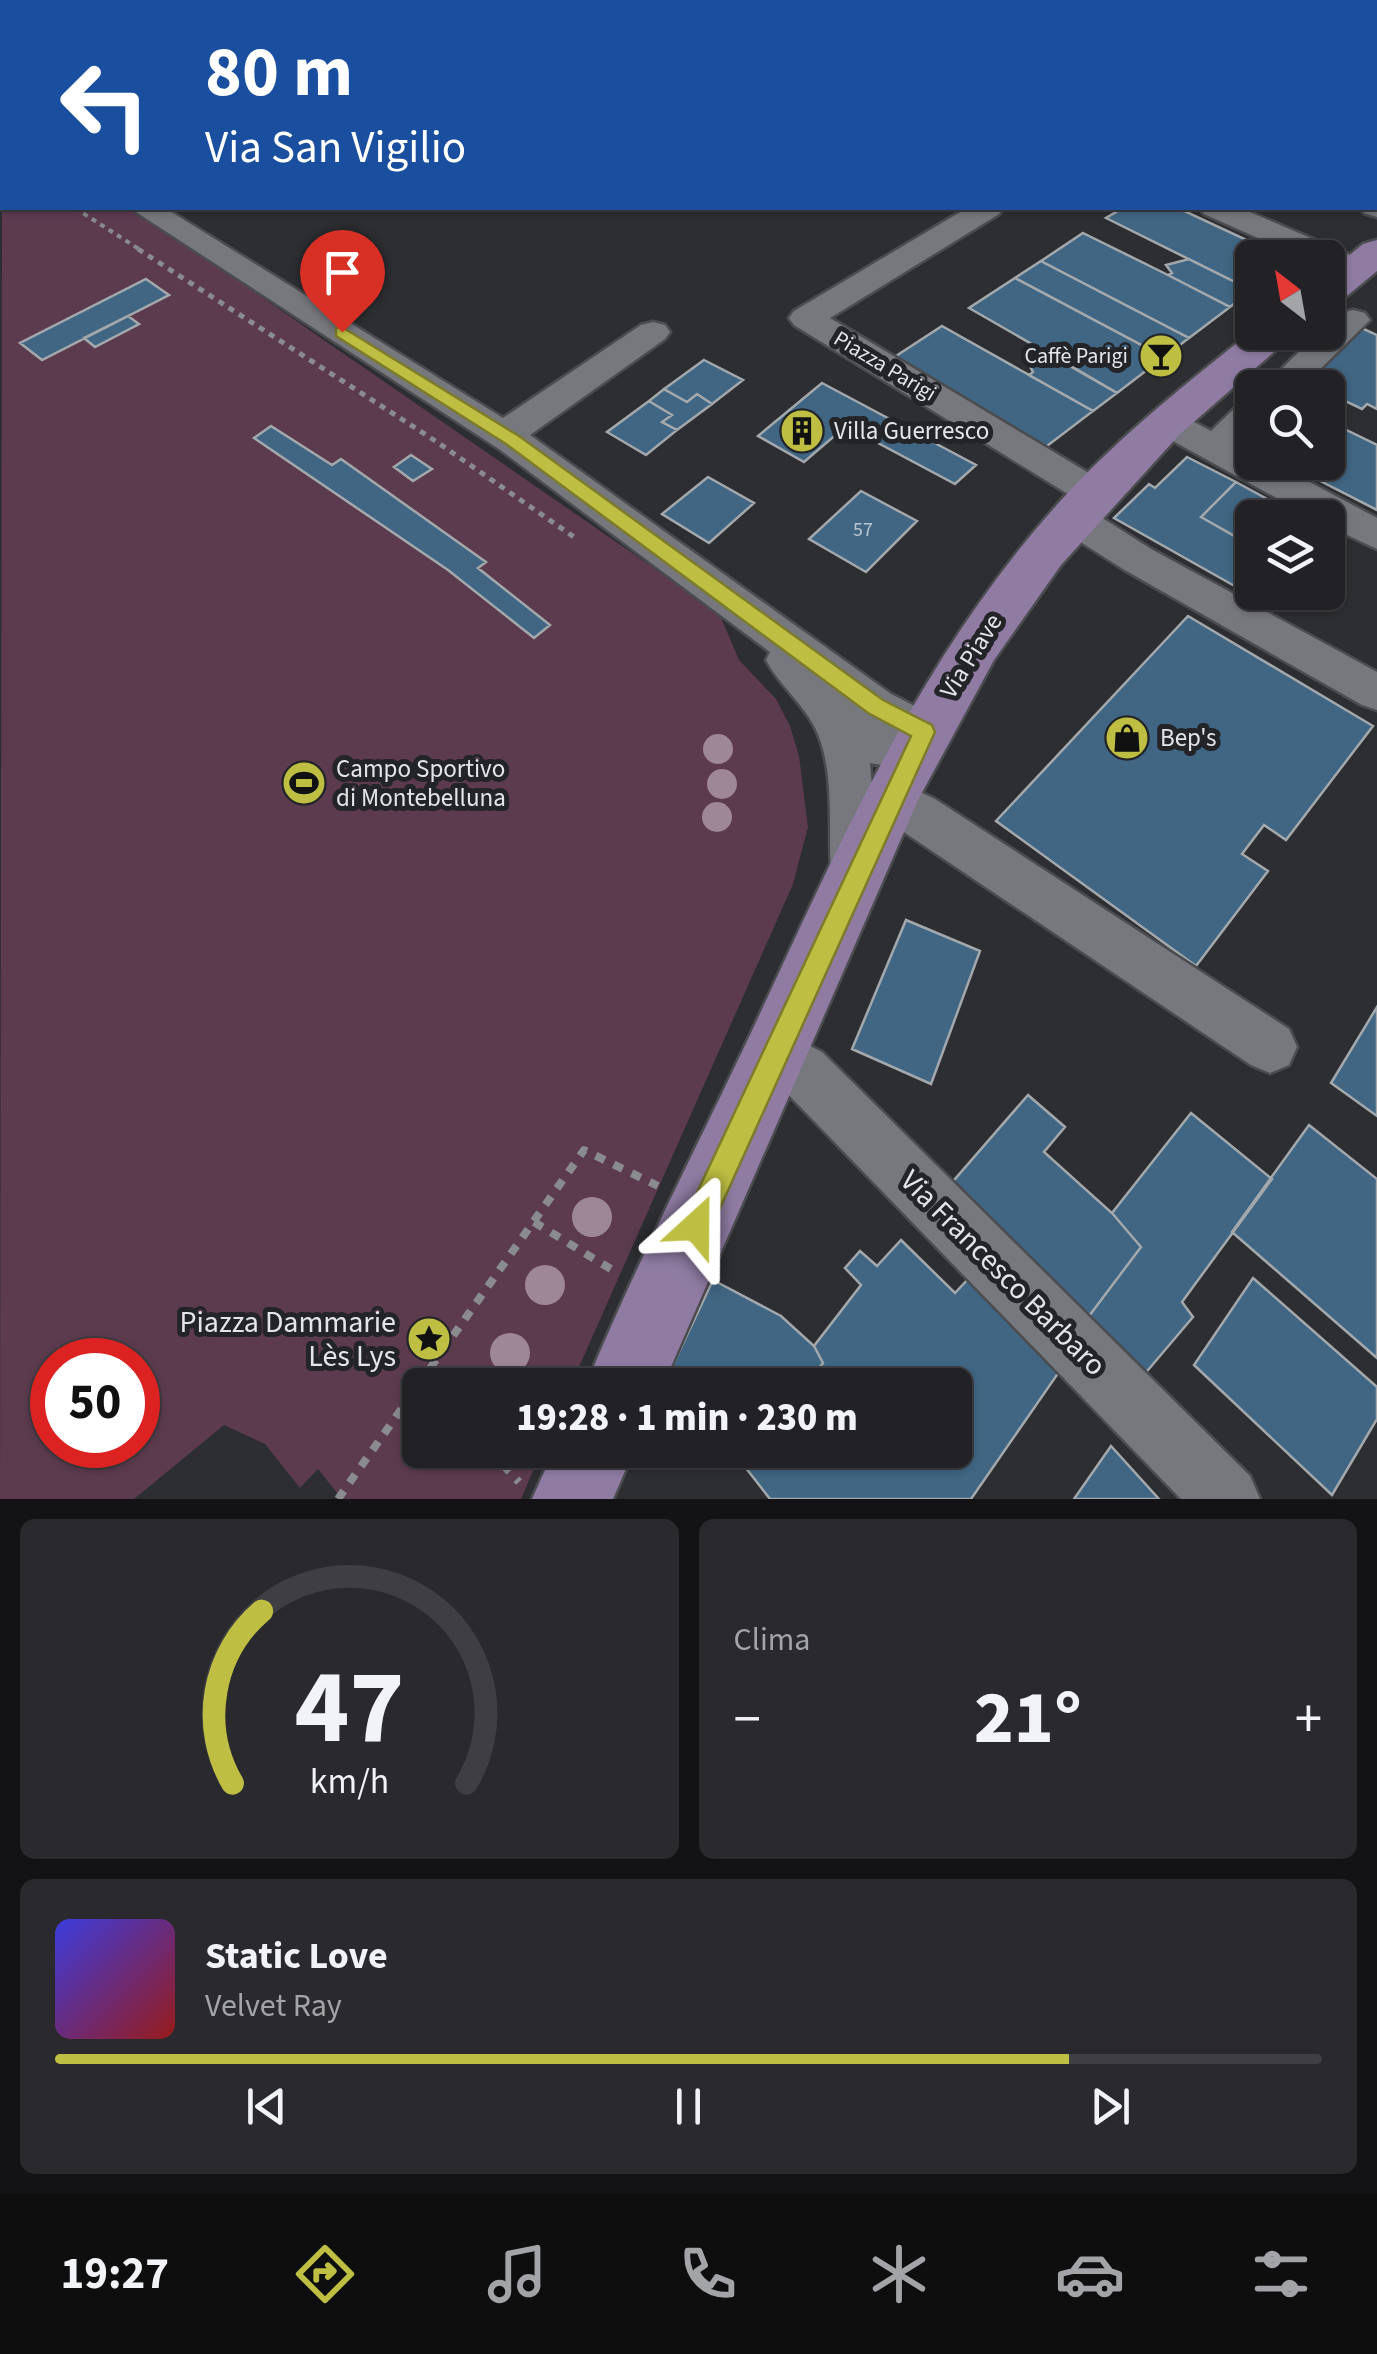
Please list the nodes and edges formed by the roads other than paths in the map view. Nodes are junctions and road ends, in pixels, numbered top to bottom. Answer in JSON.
{"nodes":[{"id":1,"x":160,"y":210,"type":"edge"},
{"id":2,"x":985,"y":210,"type":"edge"},
{"id":3,"x":1217,"y":210,"type":"edge"},
{"id":4,"x":1353,"y":292,"type":"edge"},
{"id":5,"x":653,"y":332,"type":"dead end"},
{"id":6,"x":1255,"y":350,"type":"edge"},
{"id":7,"x":1292,"y":370,"type":"edge"},
{"id":8,"x":1166,"y":422,"type":"junction"},
{"id":9,"x":1235,"y":429,"type":"edge"},
{"id":10,"x":504,"y":435,"type":"junction"},
{"id":11,"x":1215,"y":448,"type":"junction"},
{"id":12,"x":1083,"y":505,"type":"junction"},
{"id":13,"x":1377,"y":535,"type":"edge"},
{"id":14,"x":725,"y":598,"type":"junction"},
{"id":15,"x":1377,"y":694,"type":"edge"},
{"id":16,"x":831,"y":715,"type":"junction"},
{"id":17,"x":920,"y":738,"type":"junction"},
{"id":18,"x":890,"y":798,"type":"junction"},
{"id":19,"x":856,"y":873,"type":"junction"},
{"id":20,"x":1270,"y":1047,"type":"dead end"},
{"id":21,"x":774,"y":1054,"type":"junction"},
{"id":22,"x":632,"y":1368,"type":"edge"},
{"id":23,"x":572,"y":1468,"type":"edge"},
{"id":24,"x":545,"y":1490,"type":"edge"},
{"id":25,"x":1227,"y":1499,"type":"edge"}],
"edges":[{"from":1,"to":10,"type":"street"},
{"from":2,"to":12,"type":"street","name":"Piazza Parigi"},
{"from":3,"to":4,"type":"street"},
{"from":4,"to":7,"type":"street"},
{"from":5,"to":10,"type":"street"},
{"from":6,"to":8,"type":"main road","name":"Via Piave"},
{"from":8,"to":11,"type":"street"},
{"from":8,"to":12,"type":"main road","name":"Via Piave"},
{"from":9,"to":11,"type":"street"},
{"from":10,"to":14,"type":"street"},
{"from":11,"to":13,"type":"street"},
{"from":12,"to":15,"type":"street"},
{"from":12,"to":17,"type":"main road","name":"Via Piave"},
{"from":14,"to":16,"type":"street"},
{"from":14,"to":17,"type":"street"},
{"from":16,"to":17,"type":"street"},
{"from":16,"to":19,"type":"street"},
{"from":17,"to":18,"type":"main road","name":"Via Piave"},
{"from":18,"to":19,"type":"main road","name":"Via Piave"},
{"from":18,"to":20,"type":"street"},
{"from":19,"to":21,"type":"main road","name":"Via Piave"},
{"from":21,"to":22,"type":"main road","name":"Via Piave"},
{"from":21,"to":25,"type":"street","name":"Via Francesco Barbaro"},
{"from":23,"to":24,"type":"main road"}]}
